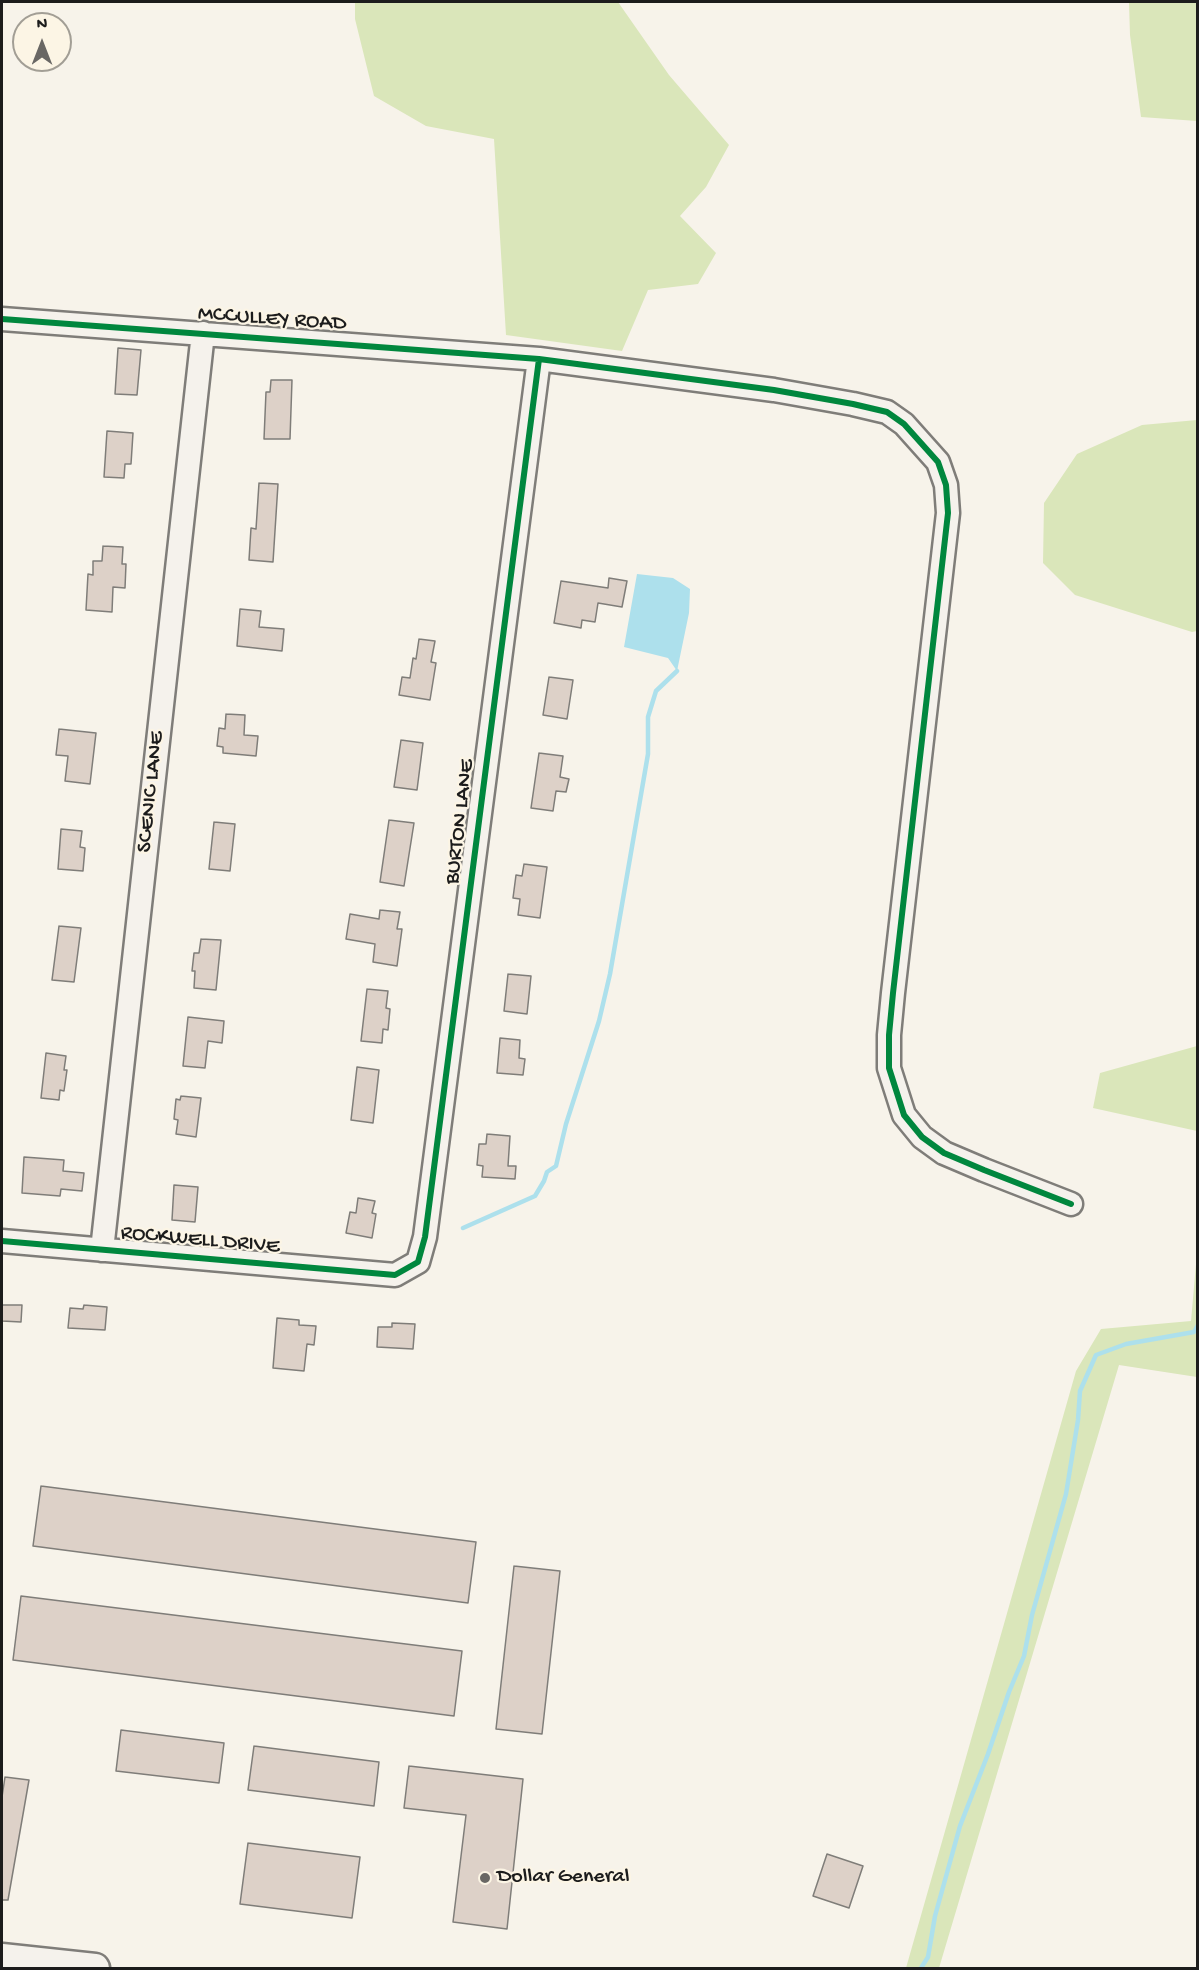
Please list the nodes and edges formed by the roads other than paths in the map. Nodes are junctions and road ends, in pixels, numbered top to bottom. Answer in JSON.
{"nodes":[{"id":1,"x":2,"y":319,"type":"edge"},
{"id":2,"x":203,"y":333,"type":"junction"},
{"id":3,"x":539,"y":359,"type":"junction"},
{"id":4,"x":1071,"y":1204,"type":"dead end"},
{"id":5,"x":2,"y":1241,"type":"edge"},
{"id":6,"x":102,"y":1250,"type":"junction"},
{"id":7,"x":395,"y":1275,"type":"joint"},
{"id":8,"x":2,"y":1958,"type":"edge"},
{"id":9,"x":95,"y":1968,"type":"edge"}],
"edges":[{"from":1,"to":2,"type":"street","name":"MCCULLEY ROAD"},
{"from":2,"to":3,"type":"street","name":"MCCULLEY ROAD"},
{"from":2,"to":6,"type":"street","name":"SCENIC LANE"},
{"from":3,"to":4,"type":"street","name":"MCCULLEY ROAD"},
{"from":3,"to":7,"type":"street","name":"BURTON LANE"},
{"from":5,"to":6,"type":"street","name":"ROCKWELL DRIVE"},
{"from":6,"to":7,"type":"street","name":"ROCKWELL DRIVE"},
{"from":8,"to":9,"type":"main road"}]}
